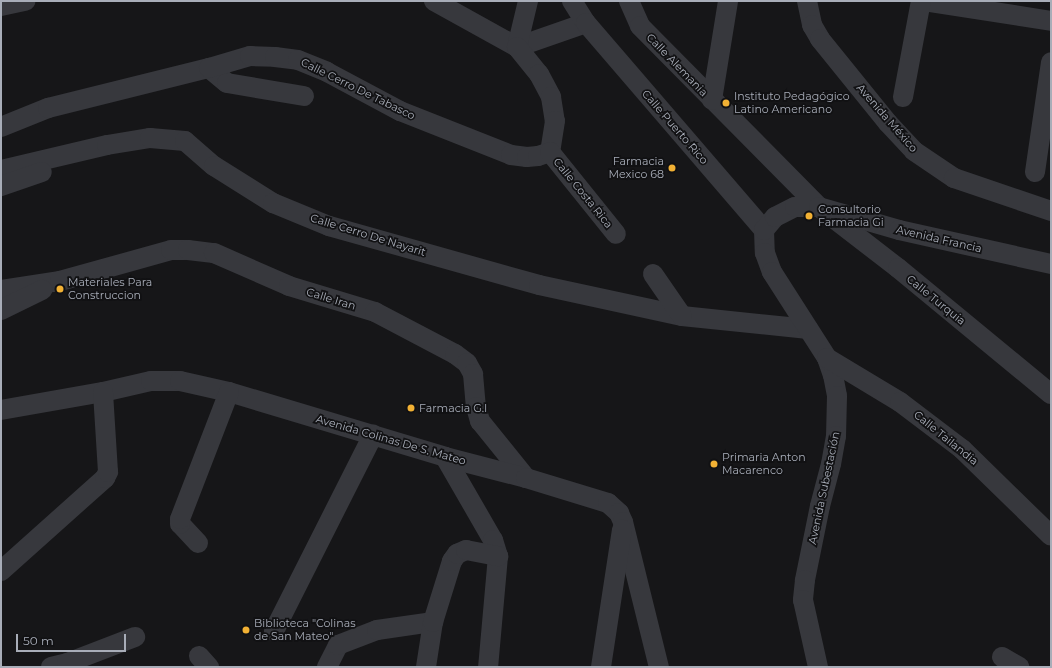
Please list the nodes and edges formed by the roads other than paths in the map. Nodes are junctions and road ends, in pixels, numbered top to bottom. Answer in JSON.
{"nodes":[{"id":1,"x":25,"y":1,"type":"edge"},
{"id":2,"x":434,"y":1,"type":"edge"},
{"id":3,"x":528,"y":1,"type":"edge"},
{"id":4,"x":572,"y":1,"type":"edge"},
{"id":5,"x":629,"y":1,"type":"edge"},
{"id":6,"x":728,"y":1,"type":"edge"},
{"id":7,"x":807,"y":1,"type":"edge"},
{"id":8,"x":923,"y":1,"type":"edge"},
{"id":9,"x":1,"y":6,"type":"edge"},
{"id":10,"x":1051,"y":21,"type":"edge"},
{"id":11,"x":586,"y":23,"type":"junction"},
{"id":12,"x":517,"y":47,"type":"junction"},
{"id":13,"x":1051,"y":62,"type":"edge"},
{"id":14,"x":209,"y":68,"type":"junction"},
{"id":15,"x":304,"y":96,"type":"dead end"},
{"id":16,"x":903,"y":96,"type":"dead end"},
{"id":17,"x":712,"y":100,"type":"junction"},
{"id":18,"x":1,"y":127,"type":"edge"},
{"id":19,"x":550,"y":152,"type":"junction"},
{"id":20,"x":71,"y":154,"type":"junction"},
{"id":21,"x":1,"y":170,"type":"edge"},
{"id":22,"x":1035,"y":172,"type":"dead end"},
{"id":23,"x":1,"y":186,"type":"edge"},
{"id":24,"x":819,"y":206,"type":"junction"},
{"id":25,"x":1051,"y":211,"type":"edge"},
{"id":26,"x":764,"y":230,"type":"junction"},
{"id":27,"x":616,"y":234,"type":"dead end"},
{"id":28,"x":1051,"y":264,"type":"edge"},
{"id":29,"x":653,"y":274,"type":"dead end"},
{"id":30,"x":60,"y":282,"type":"junction"},
{"id":31,"x":1,"y":290,"type":"edge"},
{"id":32,"x":1,"y":310,"type":"edge"},
{"id":33,"x":682,"y":316,"type":"junction"},
{"id":34,"x":808,"y":329,"type":"junction"},
{"id":35,"x":827,"y":358,"type":"junction"},
{"id":36,"x":102,"y":392,"type":"junction"},
{"id":37,"x":229,"y":392,"type":"junction"},
{"id":38,"x":1051,"y":394,"type":"edge"},
{"id":39,"x":1,"y":410,"type":"edge"},
{"id":40,"x":373,"y":435,"type":"junction"},
{"id":41,"x":445,"y":457,"type":"junction"},
{"id":42,"x":526,"y":478,"type":"junction"},
{"id":43,"x":623,"y":522,"type":"junction"},
{"id":44,"x":1051,"y":536,"type":"edge"},
{"id":45,"x":198,"y":542,"type":"dead end"},
{"id":46,"x":498,"y":556,"type":"junction"},
{"id":47,"x":1,"y":571,"type":"edge"},
{"id":48,"x":433,"y":622,"type":"junction"},
{"id":49,"x":274,"y":631,"type":"dead end"},
{"id":50,"x":135,"y":637,"type":"dead end"},
{"id":51,"x":1002,"y":657,"type":"dead end"},
{"id":52,"x":62,"y":666,"type":"edge"},
{"id":53,"x":327,"y":667,"type":"edge"},
{"id":54,"x":426,"y":667,"type":"edge"},
{"id":55,"x":488,"y":667,"type":"edge"},
{"id":56,"x":601,"y":667,"type":"edge"},
{"id":57,"x":659,"y":667,"type":"edge"},
{"id":58,"x":818,"y":667,"type":"edge"},
{"id":59,"x":1019,"y":667,"type":"edge"}],
"edges":[{"from":1,"to":9,"type":"street"},
{"from":2,"to":12,"type":"street"},
{"from":3,"to":12,"type":"street"},
{"from":4,"to":11,"type":"street"},
{"from":5,"to":17,"type":"street","name":"Calle Alemania"},
{"from":6,"to":17,"type":"street"},
{"from":7,"to":25,"type":"street","name":"Avenida México"},
{"from":8,"to":10,"type":"street"},
{"from":8,"to":16,"type":"street"},
{"from":11,"to":12,"type":"street"},
{"from":11,"to":26,"type":"street","name":"Calle Puerto Rico"},
{"from":12,"to":19,"type":"street"},
{"from":13,"to":22,"type":"street"},
{"from":14,"to":15,"type":"street"},
{"from":14,"to":18,"type":"street","name":"Calle Cerro De Tabasco"},
{"from":14,"to":19,"type":"street","name":"Calle Cerro De Tabasco"},
{"from":17,"to":24,"type":"street","name":"Calle Alemania"},
{"from":19,"to":27,"type":"street","name":"Calle Costa Rica"},
{"from":20,"to":21,"type":"street","name":"Calle Cerro De Nayarit"},
{"from":20,"to":23,"type":"street"},
{"from":20,"to":33,"type":"street","name":"Calle Cerro De Nayarit"},
{"from":24,"to":26,"type":"street","name":"Avenida Francia"},
{"from":24,"to":28,"type":"street","name":"Avenida Francia"},
{"from":24,"to":38,"type":"street","name":"Calle Turquia"},
{"from":26,"to":34,"type":"street","name":"Avenida Subestación"},
{"from":29,"to":33,"type":"street"},
{"from":30,"to":31,"type":"street"},
{"from":30,"to":32,"type":"street"},
{"from":30,"to":42,"type":"street","name":"Calle Iran"},
{"from":33,"to":34,"type":"street"},
{"from":34,"to":35,"type":"street","name":"Avenida Subestación"},
{"from":35,"to":44,"type":"street","name":"Calle Tailandia"},
{"from":35,"to":58,"type":"street","name":"Avenida Subestación"},
{"from":36,"to":37,"type":"street","name":"Avenida Colinas De S. Mateo"},
{"from":36,"to":39,"type":"street","name":"Avenida Colinas De S. Mateo"},
{"from":36,"to":47,"type":"street"},
{"from":37,"to":40,"type":"street","name":"Avenida Colinas De S. Mateo"},
{"from":37,"to":45,"type":"street"},
{"from":40,"to":41,"type":"street","name":"Avenida Colinas De S. Mateo"},
{"from":40,"to":49,"type":"street"},
{"from":41,"to":42,"type":"street","name":"Avenida Colinas De S. Mateo"},
{"from":41,"to":46,"type":"street"},
{"from":42,"to":43,"type":"street","name":"Avenida Colinas De S. Mateo"},
{"from":43,"to":56,"type":"street"},
{"from":43,"to":57,"type":"street","name":"Avenida Colinas De S. Mateo"},
{"from":46,"to":48,"type":"street"},
{"from":46,"to":55,"type":"street"},
{"from":48,"to":53,"type":"street"},
{"from":48,"to":54,"type":"street"},
{"from":50,"to":52,"type":"street"},
{"from":51,"to":59,"type":"street"}]}
